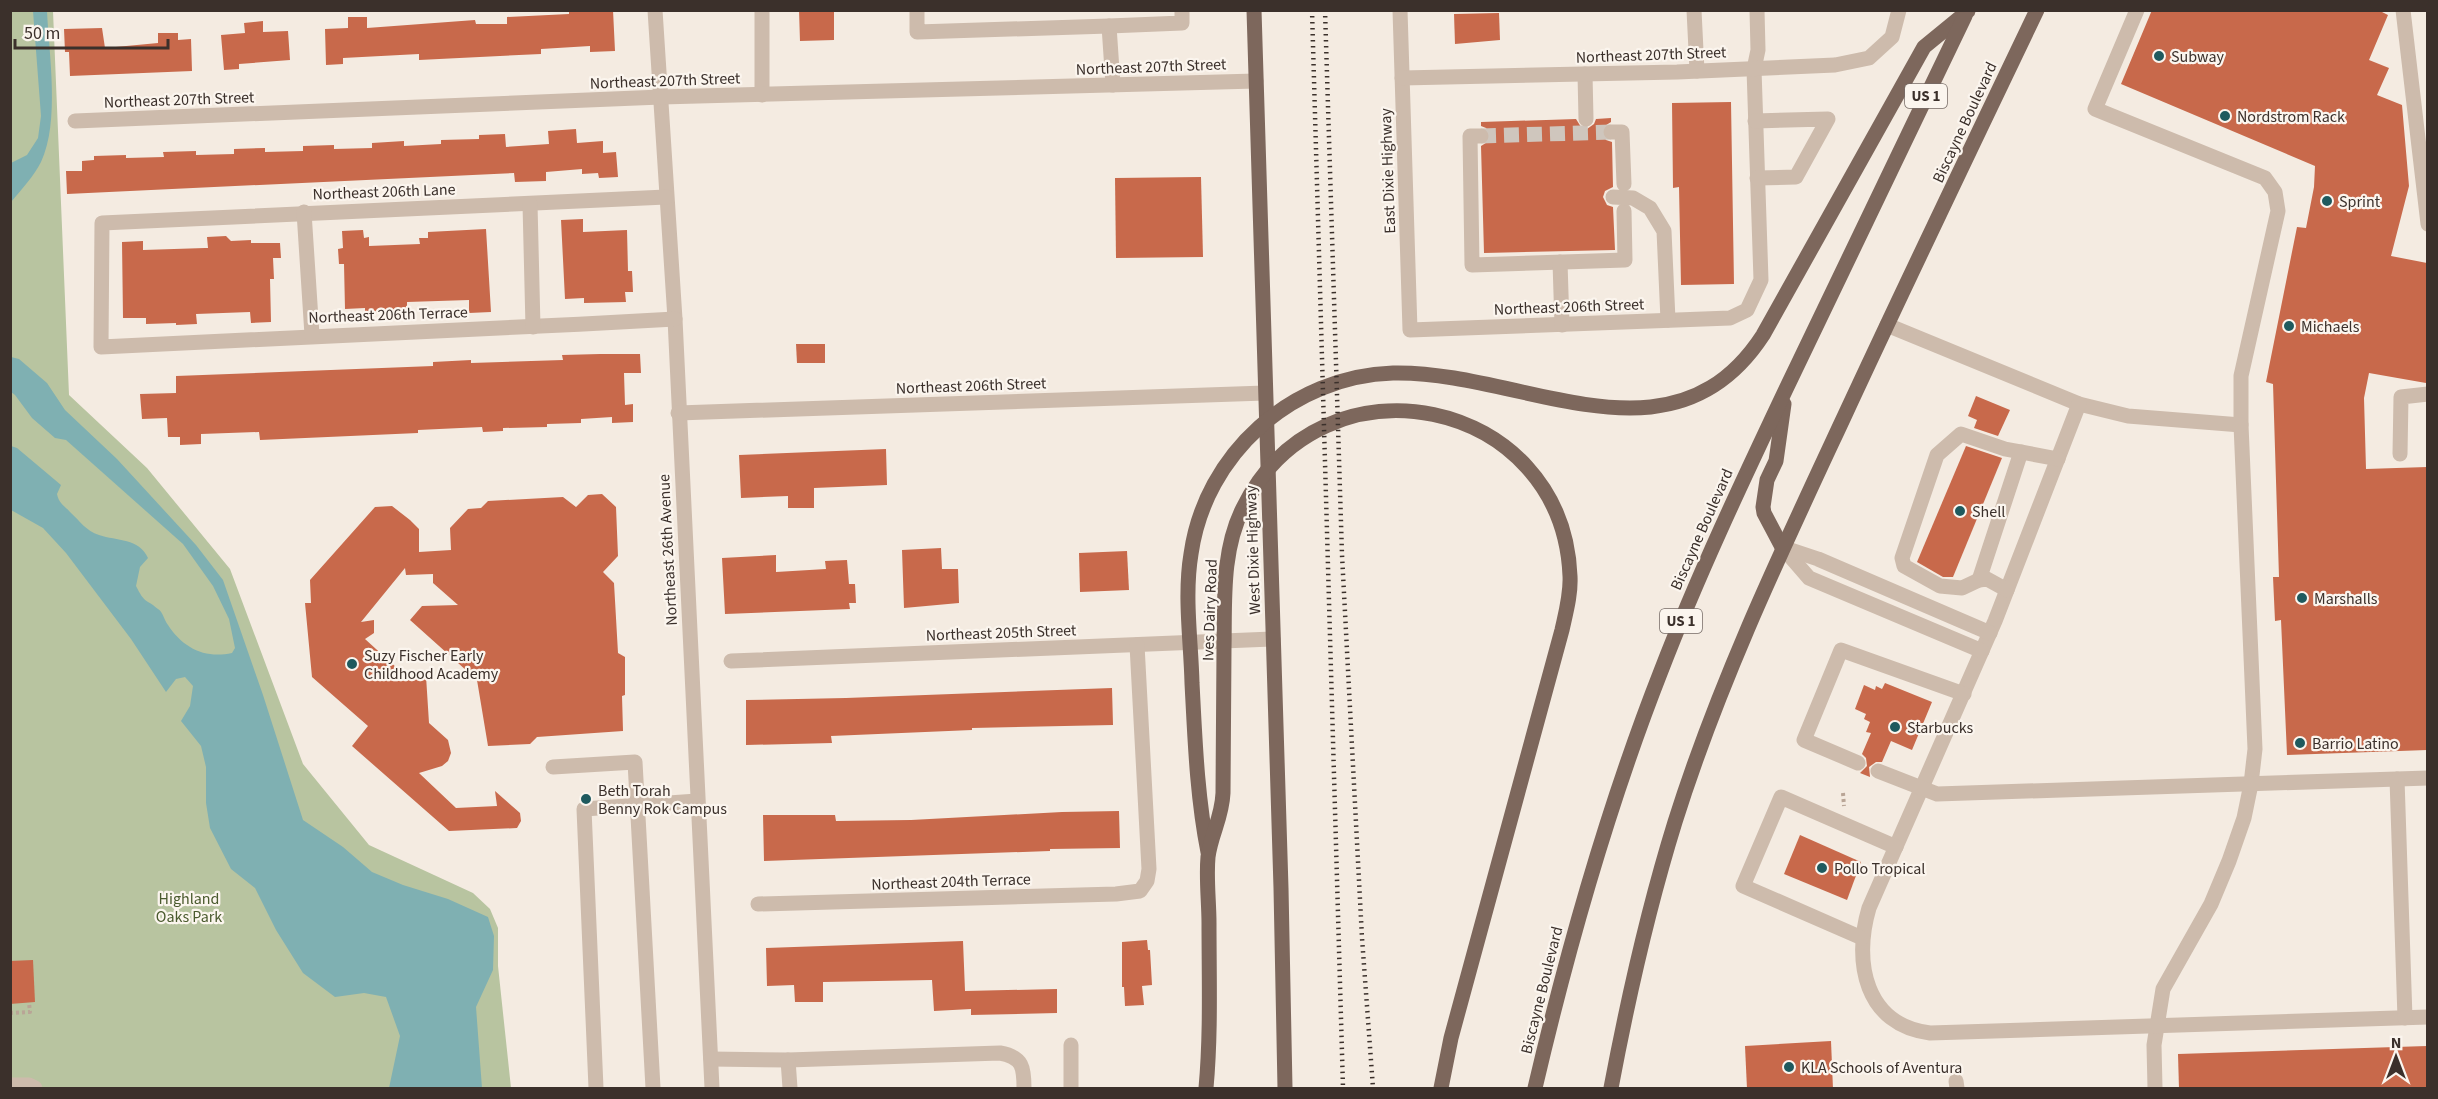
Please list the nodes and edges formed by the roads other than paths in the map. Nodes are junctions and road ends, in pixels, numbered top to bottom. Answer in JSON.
{"nodes":[{"id":1,"x":655,"y":10,"type":"edge"},
{"id":2,"x":762,"y":10,"type":"edge"},
{"id":3,"x":917,"y":10,"type":"edge"},
{"id":4,"x":1182,"y":10,"type":"edge"},
{"id":5,"x":1254,"y":10,"type":"edge"},
{"id":6,"x":1400,"y":10,"type":"edge"},
{"id":7,"x":1694,"y":10,"type":"edge"},
{"id":8,"x":1757,"y":10,"type":"edge"},
{"id":9,"x":1899,"y":10,"type":"edge"},
{"id":10,"x":2037,"y":10,"type":"edge"},
{"id":11,"x":2137,"y":10,"type":"edge"},
{"id":12,"x":2403,"y":10,"type":"edge"},
{"id":13,"x":1968,"y":11,"type":"edge"},
{"id":14,"x":1109,"y":26,"type":"junction"},
{"id":15,"x":1754,"y":69,"type":"junction"},
{"id":16,"x":1697,"y":71,"type":"junction"},
{"id":17,"x":1585,"y":74,"type":"junction"},
{"id":18,"x":1402,"y":78,"type":"junction"},
{"id":19,"x":1256,"y":81,"type":"junction"},
{"id":20,"x":1113,"y":85,"type":"junction"},
{"id":21,"x":762,"y":95,"type":"junction"},
{"id":22,"x":661,"y":97,"type":"junction"},
{"id":23,"x":1586,"y":119,"type":"dead end"},
{"id":24,"x":75,"y":121,"type":"dead end"},
{"id":25,"x":1755,"y":121,"type":"junction"},
{"id":26,"x":1611,"y":132,"type":"dead end"},
{"id":27,"x":1481,"y":136,"type":"dead end"},
{"id":28,"x":1757,"y":178,"type":"junction"},
{"id":29,"x":1624,"y":184,"type":"dead end"},
{"id":30,"x":666,"y":197,"type":"junction"},
{"id":31,"x":1613,"y":197,"type":"dead end"},
{"id":32,"x":530,"y":204,"type":"junction"},
{"id":33,"x":1624,"y":211,"type":"dead end"},
{"id":34,"x":304,"y":212,"type":"junction"},
{"id":35,"x":2427,"y":224,"type":"edge"},
{"id":36,"x":1560,"y":262,"type":"junction"},
{"id":37,"x":675,"y":319,"type":"junction"},
{"id":38,"x":1668,"y":321,"type":"junction"},
{"id":39,"x":1562,"y":325,"type":"junction"},
{"id":40,"x":1887,"y":325,"type":"junction"},
{"id":41,"x":533,"y":327,"type":"junction"},
{"id":42,"x":1410,"y":330,"type":"joint"},
{"id":43,"x":312,"y":335,"type":"junction"},
{"id":44,"x":101,"y":346,"type":"joint"},
{"id":45,"x":1786,"y":390,"type":"junction"},
{"id":46,"x":1265,"y":393,"type":"junction"},
{"id":47,"x":2427,"y":394,"type":"edge"},
{"id":48,"x":2079,"y":404,"type":"junction"},
{"id":49,"x":678,"y":413,"type":"junction"},
{"id":50,"x":2241,"y":425,"type":"junction"},
{"id":51,"x":2021,"y":452,"type":"junction"},
{"id":52,"x":2400,"y":454,"type":"dead end"},
{"id":53,"x":2058,"y":459,"type":"junction"},
{"id":54,"x":1782,"y":547,"type":"junction"},
{"id":55,"x":1978,"y":580,"type":"junction"},
{"id":56,"x":2007,"y":590,"type":"junction"},
{"id":57,"x":1990,"y":633,"type":"junction"},
{"id":58,"x":1273,"y":639,"type":"junction"},
{"id":59,"x":1137,"y":645,"type":"junction"},
{"id":60,"x":1982,"y":651,"type":"junction"},
{"id":61,"x":731,"y":661,"type":"dead end"},
{"id":62,"x":1964,"y":694,"type":"junction"},
{"id":63,"x":1858,"y":763,"type":"dead end"},
{"id":64,"x":553,"y":767,"type":"dead end"},
{"id":65,"x":1878,"y":771,"type":"dead end"},
{"id":66,"x":2427,"y":778,"type":"edge"},
{"id":67,"x":2397,"y":779,"type":"junction"},
{"id":68,"x":2251,"y":784,"type":"junction"},
{"id":69,"x":1921,"y":789,"type":"junction"},
{"id":70,"x":697,"y":801,"type":"junction"},
{"id":71,"x":636,"y":806,"type":"junction"},
{"id":72,"x":1896,"y":847,"type":"junction"},
{"id":73,"x":1208,"y":856,"type":"junction"},
{"id":74,"x":758,"y":904,"type":"dead end"},
{"id":75,"x":1862,"y":938,"type":"junction"},
{"id":76,"x":2427,"y":1017,"type":"edge"},
{"id":77,"x":2405,"y":1018,"type":"junction"},
{"id":78,"x":2157,"y":1026,"type":"junction"},
{"id":79,"x":1071,"y":1045,"type":"dead end"},
{"id":80,"x":711,"y":1059,"type":"junction"},
{"id":81,"x":788,"y":1060,"type":"junction"},
{"id":82,"x":10,"y":1085,"type":"edge"},
{"id":83,"x":35,"y":1089,"type":"edge"},
{"id":84,"x":596,"y":1089,"type":"edge"},
{"id":85,"x":653,"y":1089,"type":"edge"},
{"id":86,"x":712,"y":1089,"type":"edge"},
{"id":87,"x":790,"y":1089,"type":"edge"},
{"id":88,"x":1024,"y":1089,"type":"edge"},
{"id":89,"x":1071,"y":1089,"type":"edge"},
{"id":90,"x":1206,"y":1089,"type":"edge"},
{"id":91,"x":1284,"y":1089,"type":"edge"},
{"id":92,"x":1441,"y":1089,"type":"edge"},
{"id":93,"x":1535,"y":1089,"type":"edge"},
{"id":94,"x":1611,"y":1089,"type":"edge"},
{"id":95,"x":2155,"y":1089,"type":"edge"}],
"edges":[{"from":1,"to":22,"type":"street","name":"Northeast 26th Avenue"},
{"from":2,"to":21,"type":"street"},
{"from":3,"to":14,"type":"street"},
{"from":4,"to":14,"type":"street"},
{"from":5,"to":19,"type":"main road","name":"West Dixie Highway"},
{"from":6,"to":18,"type":"street","name":"East Dixie Highway"},
{"from":7,"to":16,"type":"street"},
{"from":8,"to":15,"type":"street"},
{"from":9,"to":15,"type":"street","name":"Northeast 207th Street"},
{"from":10,"to":40,"type":"main road","name":"Biscayne Boulevard"},
{"from":11,"to":50,"type":"street"},
{"from":12,"to":35,"type":"street"},
{"from":13,"to":45,"type":"main road","name":"Biscayne Boulevard","number":"US 1"},
{"from":13,"to":73,"type":"main road"},
{"from":14,"to":20,"type":"street"},
{"from":15,"to":16,"type":"street","name":"Northeast 207th Street"},
{"from":15,"to":25,"type":"street"},
{"from":16,"to":17,"type":"street","name":"Northeast 207th Street"},
{"from":17,"to":18,"type":"street","name":"Northeast 207th Street"},
{"from":17,"to":23,"type":"street"},
{"from":18,"to":42,"type":"street","name":"East Dixie Highway"},
{"from":19,"to":20,"type":"street","name":"Northeast 207th Street"},
{"from":19,"to":46,"type":"main road","name":"West Dixie Highway"},
{"from":20,"to":21,"type":"street","name":"Northeast 207th Street"},
{"from":21,"to":22,"type":"street","name":"Northeast 207th Street"},
{"from":22,"to":24,"type":"street","name":"Northeast 207th Street"},
{"from":22,"to":30,"type":"street","name":"Northeast 26th Avenue"},
{"from":25,"to":28,"type":"street"},
{"from":25,"to":28,"type":"street"},
{"from":26,"to":29,"type":"street"},
{"from":27,"to":36,"type":"street"},
{"from":28,"to":38,"type":"street","name":"Northeast 206th Street"},
{"from":30,"to":32,"type":"street","name":"Northeast 206th Lane"},
{"from":30,"to":37,"type":"street","name":"Northeast 26th Avenue"},
{"from":31,"to":38,"type":"street"},
{"from":32,"to":34,"type":"street","name":"Northeast 206th Lane"},
{"from":32,"to":41,"type":"street"},
{"from":33,"to":36,"type":"street"},
{"from":34,"to":43,"type":"street"},
{"from":34,"to":44,"type":"street","name":"Northeast 206th Lane"},
{"from":36,"to":39,"type":"street"},
{"from":37,"to":41,"type":"street","name":"Northeast 206th Terrace"},
{"from":37,"to":49,"type":"street","name":"Northeast 26th Avenue"},
{"from":38,"to":39,"type":"street","name":"Northeast 206th Street"},
{"from":39,"to":42,"type":"street","name":"Northeast 206th Street"},
{"from":40,"to":48,"type":"street"},
{"from":40,"to":54,"type":"main road","name":"Biscayne Boulevard"},
{"from":41,"to":43,"type":"street","name":"Northeast 206th Terrace"},
{"from":43,"to":44,"type":"street","name":"Northeast 206th Terrace"},
{"from":45,"to":54,"type":"main road"},
{"from":45,"to":93,"type":"main road","name":"Biscayne Boulevard","number":"US 1"},
{"from":46,"to":49,"type":"street","name":"Northeast 206th Street"},
{"from":46,"to":58,"type":"main road","name":"West Dixie Highway"},
{"from":47,"to":52,"type":"street"},
{"from":48,"to":50,"type":"street"},
{"from":48,"to":53,"type":"street"},
{"from":49,"to":70,"type":"street","name":"Northeast 26th Avenue"},
{"from":50,"to":68,"type":"street"},
{"from":51,"to":53,"type":"street"},
{"from":51,"to":55,"type":"street"},
{"from":51,"to":55,"type":"street"},
{"from":53,"to":56,"type":"street"},
{"from":54,"to":57,"type":"street"},
{"from":54,"to":60,"type":"street"},
{"from":54,"to":94,"type":"main road","name":"Biscayne Boulevard"},
{"from":55,"to":56,"type":"street"},
{"from":56,"to":57,"type":"street"},
{"from":57,"to":60,"type":"street"},
{"from":58,"to":59,"type":"street","name":"Northeast 205th Street"},
{"from":58,"to":91,"type":"main road","name":"West Dixie Highway"},
{"from":59,"to":61,"type":"street","name":"Northeast 205th Street"},
{"from":59,"to":74,"type":"street","name":"Northeast 204th Terrace"},
{"from":60,"to":62,"type":"street"},
{"from":62,"to":63,"type":"street"},
{"from":62,"to":69,"type":"street"},
{"from":64,"to":71,"type":"street"},
{"from":65,"to":69,"type":"street"},
{"from":66,"to":67,"type":"street"},
{"from":67,"to":68,"type":"street"},
{"from":67,"to":77,"type":"street"},
{"from":68,"to":69,"type":"street"},
{"from":68,"to":78,"type":"street"},
{"from":69,"to":72,"type":"street"},
{"from":70,"to":71,"type":"street"},
{"from":70,"to":80,"type":"street","name":"Northeast 26th Avenue"},
{"from":71,"to":84,"type":"street"},
{"from":71,"to":85,"type":"street"},
{"from":72,"to":75,"type":"street"},
{"from":72,"to":75,"type":"street"},
{"from":73,"to":90,"type":"main road","name":"Ives Dairy Road"},
{"from":73,"to":92,"type":"main road","name":"Ives Dairy Road"},
{"from":75,"to":78,"type":"street"},
{"from":76,"to":77,"type":"street"},
{"from":77,"to":78,"type":"street"},
{"from":78,"to":95,"type":"street"},
{"from":79,"to":89,"type":"street"},
{"from":80,"to":81,"type":"street"},
{"from":80,"to":86,"type":"street","name":"Northeast 26th Avenue"},
{"from":81,"to":87,"type":"street"},
{"from":81,"to":88,"type":"street"},
{"from":82,"to":83,"type":"street"}]}
